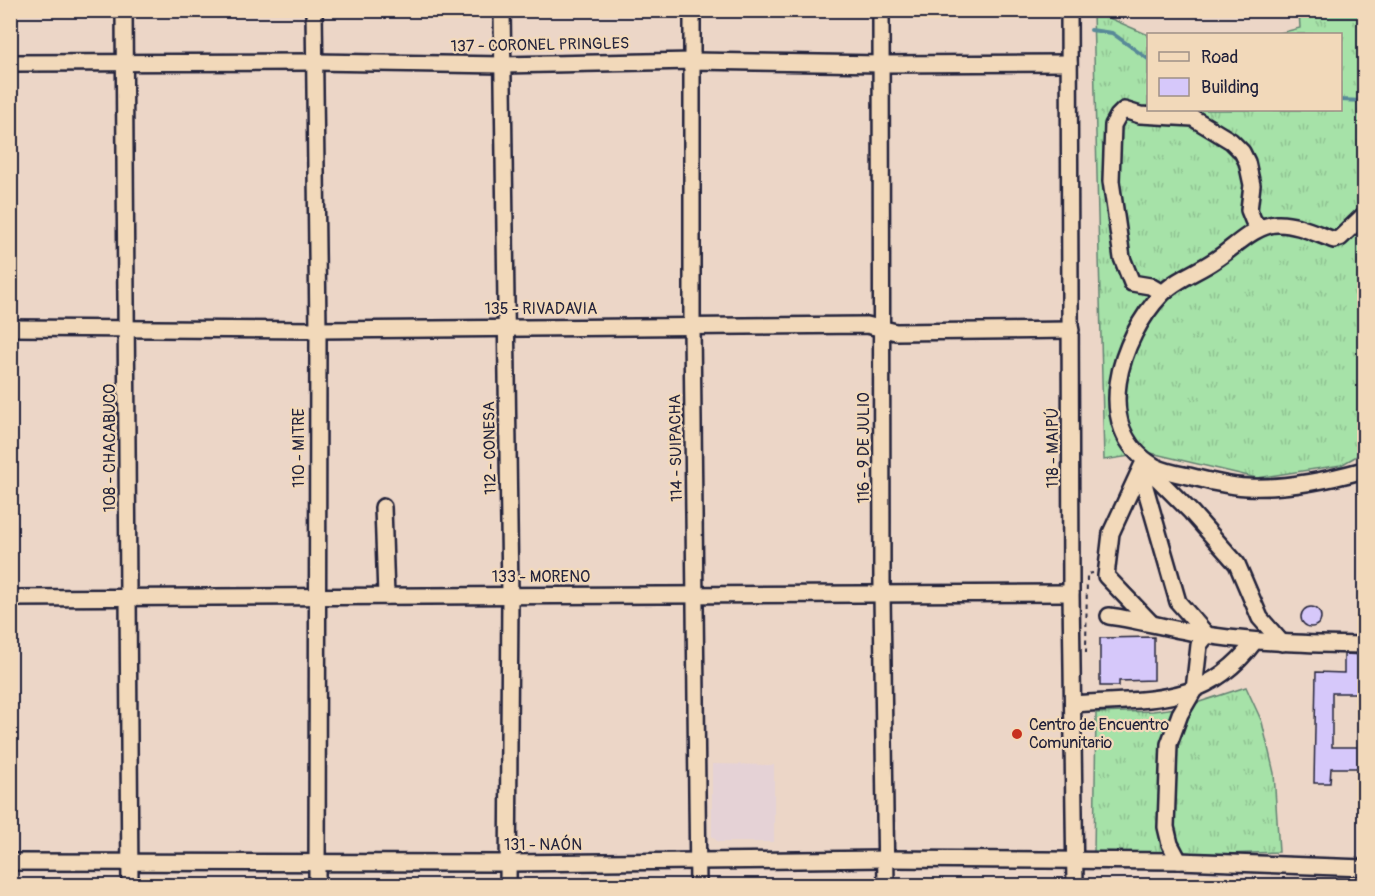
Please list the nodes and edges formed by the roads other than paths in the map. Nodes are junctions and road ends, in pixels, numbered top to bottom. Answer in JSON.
{"nodes":[{"id":1,"x":124,"y":10,"type":"edge"},
{"id":2,"x":314,"y":10,"type":"edge"},
{"id":3,"x":502,"y":10,"type":"edge"},
{"id":4,"x":692,"y":10,"type":"edge"},
{"id":5,"x":881,"y":10,"type":"edge"},
{"id":6,"x":1069,"y":10,"type":"edge"},
{"id":7,"x":693,"y":61,"type":"junction"},
{"id":8,"x":314,"y":62,"type":"junction"},
{"id":9,"x":10,"y":63,"type":"edge"},
{"id":10,"x":1069,"y":63,"type":"junction"},
{"id":11,"x":124,"y":64,"type":"junction"},
{"id":12,"x":882,"y":64,"type":"junction"},
{"id":13,"x":503,"y":65,"type":"junction"},
{"id":14,"x":1365,"y":215,"type":"edge"},
{"id":15,"x":1259,"y":228,"type":"junction"},
{"id":16,"x":1162,"y":293,"type":"junction"},
{"id":17,"x":507,"y":327,"type":"junction"},
{"id":18,"x":692,"y":327,"type":"junction"},
{"id":19,"x":10,"y":328,"type":"edge"},
{"id":20,"x":881,"y":328,"type":"junction"},
{"id":21,"x":127,"y":330,"type":"junction"},
{"id":22,"x":318,"y":330,"type":"junction"},
{"id":23,"x":1071,"y":330,"type":"junction"},
{"id":24,"x":1144,"y":461,"type":"junction"},
{"id":25,"x":1365,"y":470,"type":"edge"},
{"id":26,"x":383,"y":507,"type":"dead end"},
{"id":27,"x":1071,"y":593,"type":"junction"},
{"id":28,"x":695,"y":594,"type":"junction"},
{"id":29,"x":882,"y":594,"type":"junction"},
{"id":30,"x":316,"y":595,"type":"junction"},
{"id":31,"x":386,"y":596,"type":"junction"},
{"id":32,"x":510,"y":596,"type":"junction"},
{"id":33,"x":10,"y":598,"type":"edge"},
{"id":34,"x":129,"y":598,"type":"junction"},
{"id":35,"x":1109,"y":616,"type":"dead end"},
{"id":36,"x":1150,"y":622,"type":"junction"},
{"id":37,"x":1208,"y":635,"type":"junction"},
{"id":38,"x":1254,"y":642,"type":"junction"},
{"id":39,"x":1282,"y":643,"type":"junction"},
{"id":40,"x":1365,"y":645,"type":"edge"},
{"id":41,"x":1195,"y":684,"type":"junction"},
{"id":42,"x":1073,"y":704,"type":"junction"},
{"id":43,"x":886,"y":859,"type":"junction"},
{"id":44,"x":1075,"y":860,"type":"junction"},
{"id":45,"x":1185,"y":861,"type":"junction"},
{"id":46,"x":10,"y":862,"type":"edge"},
{"id":47,"x":130,"y":862,"type":"junction"},
{"id":48,"x":699,"y":862,"type":"junction"},
{"id":49,"x":317,"y":863,"type":"junction"},
{"id":50,"x":508,"y":864,"type":"junction"},
{"id":51,"x":1365,"y":868,"type":"edge"},
{"id":52,"x":130,"y":885,"type":"edge"},
{"id":53,"x":317,"y":885,"type":"edge"},
{"id":54,"x":508,"y":885,"type":"edge"},
{"id":55,"x":698,"y":885,"type":"edge"},
{"id":56,"x":886,"y":885,"type":"edge"},
{"id":57,"x":1075,"y":885,"type":"edge"}],
"edges":[{"from":1,"to":11,"type":"street","name":"108 - CHACABUCO"},
{"from":2,"to":8,"type":"street","name":"110 - MITRE"},
{"from":3,"to":13,"type":"street","name":"112 - CONESA"},
{"from":4,"to":7,"type":"street","name":"114 - SUIPACHA"},
{"from":5,"to":12,"type":"street","name":"116 - 9 DE JULIO"},
{"from":6,"to":10,"type":"street","name":"118 - MAIPÚ"},
{"from":7,"to":12,"type":"street","name":"137 - CORONEL PRINGLES"},
{"from":7,"to":13,"type":"street","name":"137 - CORONEL PRINGLES"},
{"from":7,"to":18,"type":"street","name":"114 - SUIPACHA"},
{"from":8,"to":11,"type":"street","name":"137 - CORONEL PRINGLES"},
{"from":8,"to":13,"type":"street","name":"137 - CORONEL PRINGLES"},
{"from":8,"to":22,"type":"street","name":"110 - MITRE"},
{"from":9,"to":11,"type":"street","name":"137 - CORONEL PRINGLES"},
{"from":10,"to":12,"type":"street","name":"137 - CORONEL PRINGLES"},
{"from":10,"to":23,"type":"street","name":"118 - MAIPÚ"},
{"from":11,"to":21,"type":"street","name":"108 - CHACABUCO"},
{"from":12,"to":20,"type":"street","name":"116 - 9 DE JULIO"},
{"from":13,"to":17,"type":"street","name":"112 - CONESA"},
{"from":14,"to":15,"type":"street"},
{"from":15,"to":16,"type":"street"},
{"from":15,"to":16,"type":"street"},
{"from":16,"to":24,"type":"street"},
{"from":17,"to":18,"type":"street","name":"135 - RIVADAVIA"},
{"from":17,"to":22,"type":"street","name":"135 - RIVADAVIA"},
{"from":17,"to":32,"type":"street","name":"112 - CONESA"},
{"from":18,"to":20,"type":"street","name":"135 - RIVADAVIA"},
{"from":18,"to":28,"type":"street","name":"114 - SUIPACHA"},
{"from":19,"to":21,"type":"street","name":"135 - RIVADAVIA"},
{"from":20,"to":23,"type":"street","name":"135 - RIVADAVIA"},
{"from":20,"to":29,"type":"street","name":"116 - 9 DE JULIO"},
{"from":21,"to":22,"type":"street","name":"135 - RIVADAVIA"},
{"from":21,"to":34,"type":"street","name":"108 - CHACABUCO"},
{"from":22,"to":30,"type":"street","name":"110 - MITRE"},
{"from":23,"to":27,"type":"street","name":"118 - MAIPÚ"},
{"from":24,"to":25,"type":"street"},
{"from":24,"to":36,"type":"street"},
{"from":24,"to":37,"type":"street"},
{"from":24,"to":39,"type":"street"},
{"from":26,"to":31,"type":"street"},
{"from":27,"to":29,"type":"street","name":"133 - MORENO"},
{"from":27,"to":42,"type":"street","name":"118 - MAIPÚ"},
{"from":28,"to":29,"type":"street","name":"133 - MORENO"},
{"from":28,"to":32,"type":"street","name":"133 - MORENO"},
{"from":28,"to":48,"type":"street","name":"114 - SUIPACHA"},
{"from":29,"to":43,"type":"street","name":"116 - 9 DE JULIO"},
{"from":30,"to":31,"type":"street","name":"133 - MORENO"},
{"from":30,"to":34,"type":"street","name":"133 - MORENO"},
{"from":30,"to":49,"type":"street","name":"110 - MITRE"},
{"from":31,"to":32,"type":"street","name":"133 - MORENO"},
{"from":32,"to":50,"type":"street","name":"112 - CONESA"},
{"from":33,"to":34,"type":"street","name":"133 - MORENO"},
{"from":34,"to":47,"type":"street","name":"108 - CHACABUCO"},
{"from":35,"to":36,"type":"street"},
{"from":36,"to":37,"type":"street"},
{"from":37,"to":38,"type":"street"},
{"from":37,"to":41,"type":"street"},
{"from":38,"to":39,"type":"street"},
{"from":38,"to":41,"type":"street"},
{"from":39,"to":40,"type":"street"},
{"from":41,"to":42,"type":"street"},
{"from":41,"to":45,"type":"street"},
{"from":42,"to":44,"type":"street","name":"118 - MAIPÚ"},
{"from":43,"to":44,"type":"street","name":"131 - NAÓN"},
{"from":43,"to":48,"type":"street","name":"131 - NAÓN"},
{"from":43,"to":56,"type":"street","name":"116 - 9 DE JULIO"},
{"from":44,"to":45,"type":"street","name":"131 - NAÓN"},
{"from":44,"to":57,"type":"street","name":"118 - MAIPÚ"},
{"from":45,"to":51,"type":"street","name":"131 - NAÓN"},
{"from":46,"to":47,"type":"street","name":"131 - NAÓN"},
{"from":47,"to":49,"type":"street","name":"131 - NAÓN"},
{"from":47,"to":52,"type":"street","name":"108 - CHACABUCO"},
{"from":48,"to":50,"type":"street","name":"131 - NAÓN"},
{"from":48,"to":55,"type":"street","name":"114 - SUIPACHA"},
{"from":49,"to":50,"type":"street","name":"131 - NAÓN"},
{"from":49,"to":53,"type":"street","name":"110 - MITRE"},
{"from":50,"to":54,"type":"street","name":"112 - CONESA"}]}
